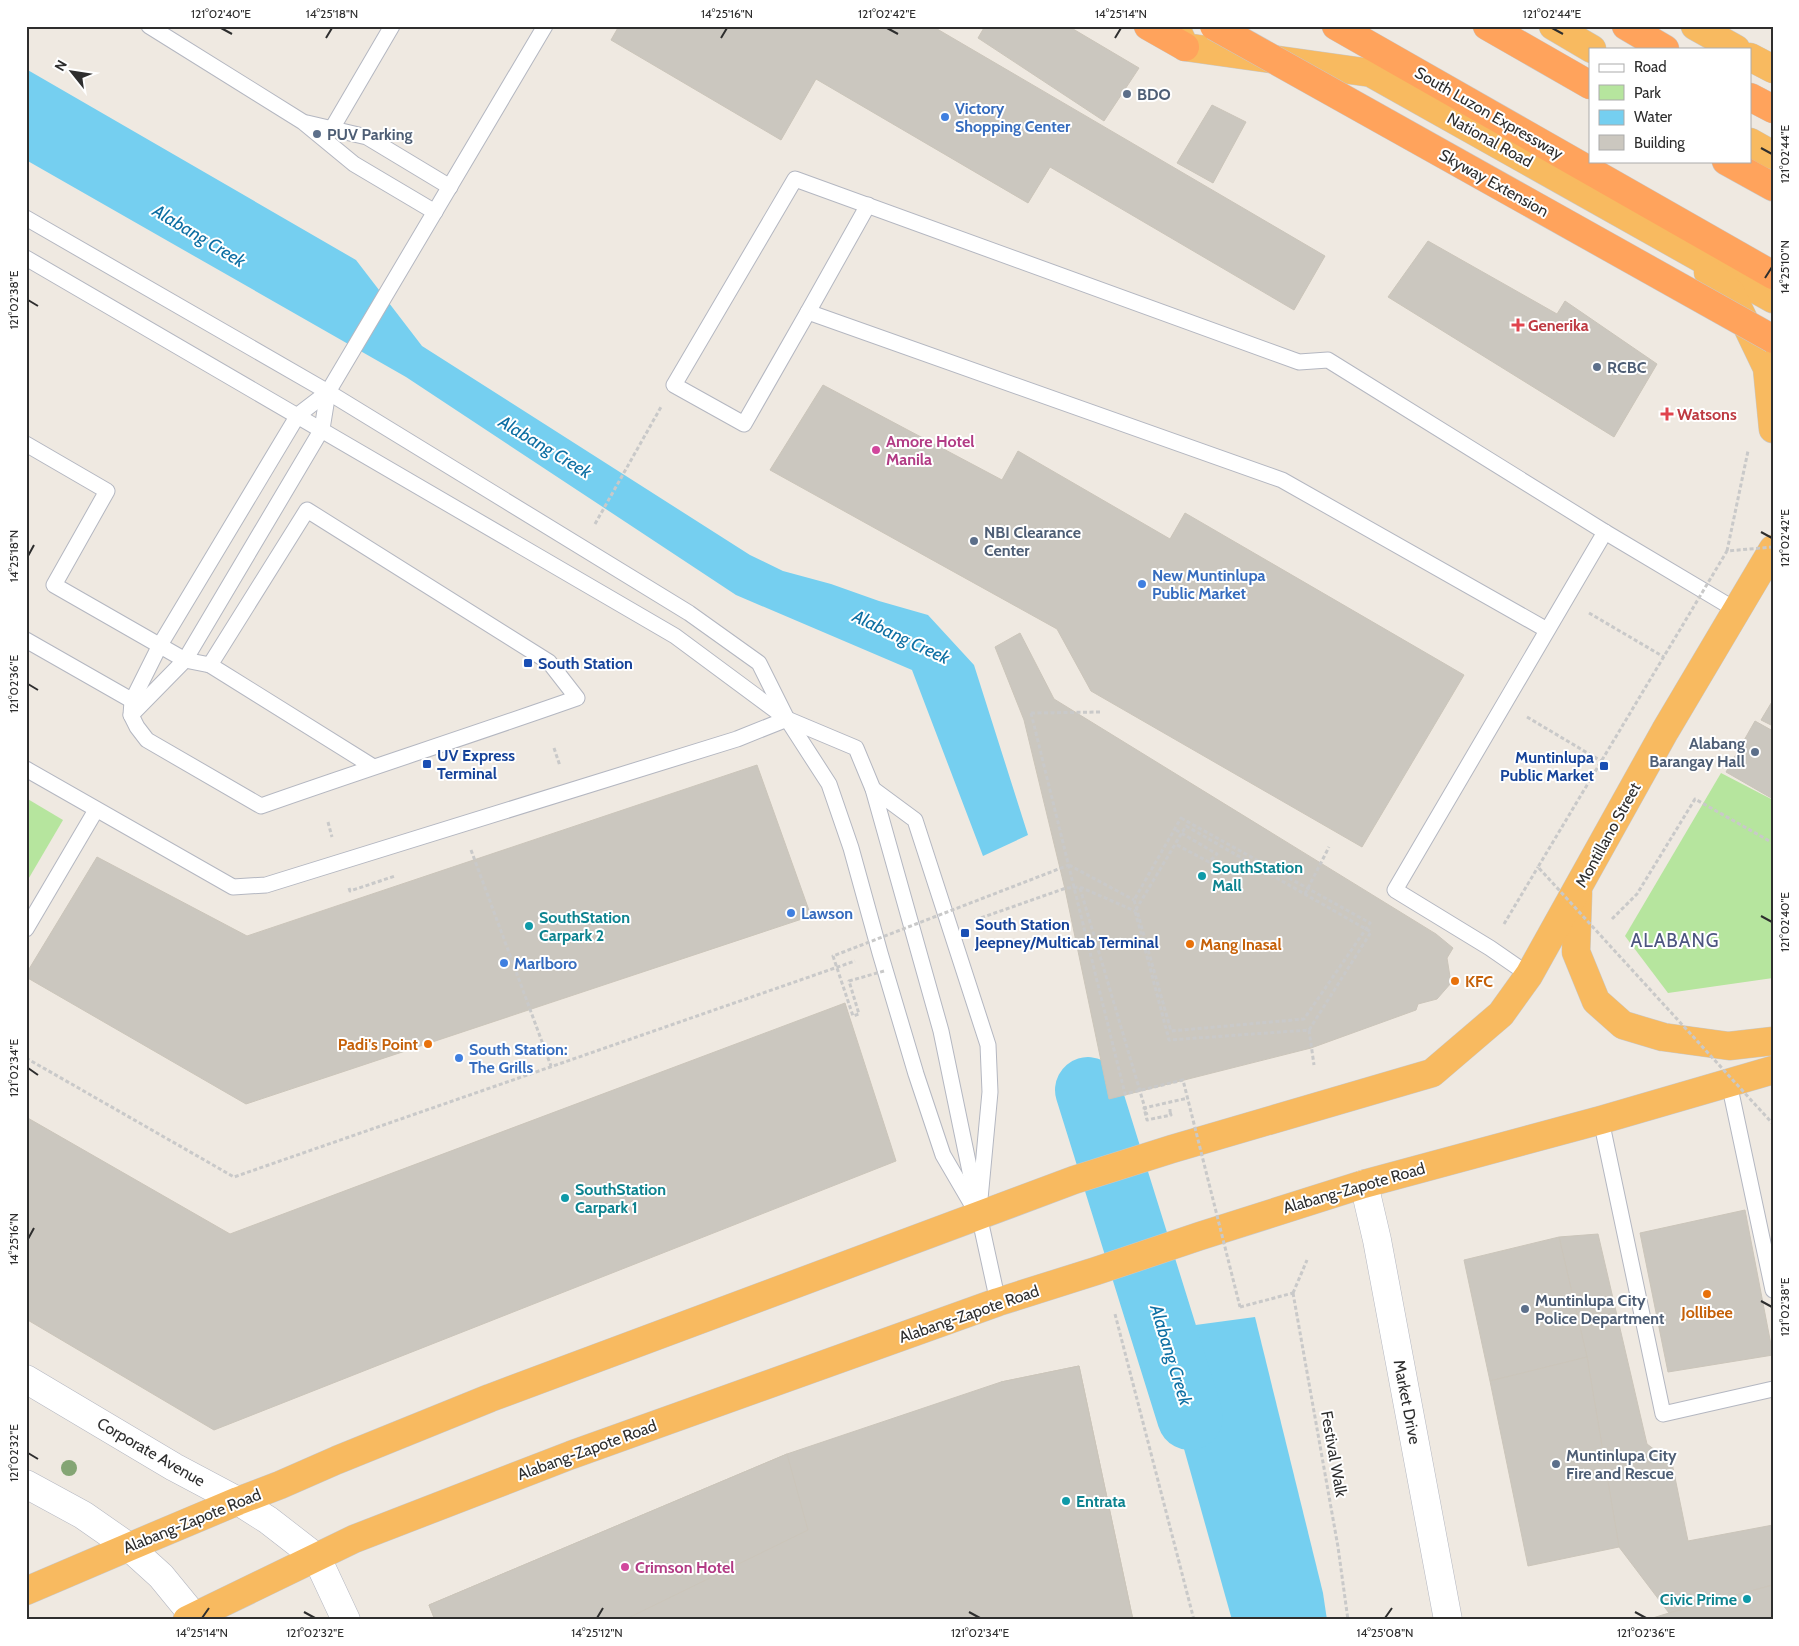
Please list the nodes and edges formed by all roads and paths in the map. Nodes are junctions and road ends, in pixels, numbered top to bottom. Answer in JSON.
{"nodes":[{"id":1,"x":149,"y":26,"type":"edge"},
{"id":2,"x":392,"y":26,"type":"edge"},
{"id":3,"x":544,"y":26,"type":"edge"},
{"id":4,"x":1148,"y":26,"type":"edge"},
{"id":5,"x":1214,"y":26,"type":"edge"},
{"id":6,"x":1331,"y":26,"type":"edge"},
{"id":7,"x":1336,"y":26,"type":"edge"},
{"id":8,"x":1486,"y":26,"type":"edge"},
{"id":9,"x":1553,"y":26,"type":"edge"},
{"id":10,"x":1626,"y":26,"type":"edge"},
{"id":11,"x":1695,"y":26,"type":"edge"},
{"id":12,"x":1180,"y":36,"type":"edge"},
{"id":13,"x":1590,"y":48,"type":"edge"},
{"id":14,"x":1663,"y":48,"type":"edge"},
{"id":15,"x":1734,"y":48,"type":"edge"},
{"id":16,"x":1752,"y":58,"type":"edge"},
{"id":17,"x":1773,"y":69,"type":"edge"},
{"id":18,"x":1371,"y":73,"type":"junction"},
{"id":19,"x":1589,"y":84,"type":"edge"},
{"id":20,"x":1752,"y":98,"type":"edge"},
{"id":21,"x":1773,"y":110,"type":"edge"},
{"id":22,"x":328,"y":134,"type":"junction"},
{"id":23,"x":1752,"y":143,"type":"edge"},
{"id":24,"x":1773,"y":155,"type":"edge"},
{"id":25,"x":1728,"y":162,"type":"edge"},
{"id":26,"x":450,"y":187,"type":"junction"},
{"id":27,"x":1773,"y":188,"type":"edge"},
{"id":28,"x":868,"y":205,"type":"junction"},
{"id":29,"x":434,"y":212,"type":"junction"},
{"id":30,"x":26,"y":218,"type":"edge"},
{"id":31,"x":1681,"y":248,"type":"junction"},
{"id":32,"x":26,"y":258,"type":"edge"},
{"id":33,"x":1773,"y":275,"type":"edge"},
{"id":34,"x":1773,"y":299,"type":"edge"},
{"id":35,"x":808,"y":312,"type":"junction"},
{"id":36,"x":1773,"y":339,"type":"edge"},
{"id":37,"x":674,"y":385,"type":"junction"},
{"id":38,"x":328,"y":392,"type":"junction"},
{"id":39,"x":298,"y":415,"type":"junction"},
{"id":40,"x":1773,"y":429,"type":"edge"},
{"id":41,"x":322,"y":430,"type":"junction"},
{"id":42,"x":26,"y":444,"type":"edge"},
{"id":43,"x":1748,"y":451,"type":"dead end"},
{"id":44,"x":595,"y":524,"type":"dead end"},
{"id":45,"x":1605,"y":532,"type":"junction"},
{"id":46,"x":1773,"y":548,"type":"edge"},
{"id":47,"x":1727,"y":551,"type":"junction"},
{"id":48,"x":1565,"y":599,"type":"junction"},
{"id":49,"x":1736,"y":610,"type":"junction"},
{"id":50,"x":1547,"y":630,"type":"junction"},
{"id":51,"x":26,"y":640,"type":"edge"},
{"id":52,"x":160,"y":645,"type":"junction"},
{"id":53,"x":1664,"y":657,"type":"junction"},
{"id":54,"x":185,"y":660,"type":"junction"},
{"id":55,"x":210,"y":664,"type":"junction"},
{"id":56,"x":1504,"y":703,"type":"junction"},
{"id":57,"x":135,"y":707,"type":"junction"},
{"id":58,"x":1101,"y":712,"type":"dead end"},
{"id":59,"x":787,"y":719,"type":"junction"},
{"id":60,"x":1601,"y":761,"type":"junction"},
{"id":61,"x":372,"y":766,"type":"junction"},
{"id":62,"x":26,"y":769,"type":"edge"},
{"id":63,"x":873,"y":789,"type":"junction"},
{"id":64,"x":96,"y":810,"type":"junction"},
{"id":65,"x":1176,"y":829,"type":"junction"},
{"id":66,"x":1773,"y":843,"type":"edge"},
{"id":67,"x":1176,"y":845,"type":"junction"},
{"id":68,"x":1329,"y":847,"type":"dead end"},
{"id":69,"x":471,"y":850,"type":"dead end"},
{"id":70,"x":1070,"y":866,"type":"junction"},
{"id":71,"x":1538,"y":867,"type":"junction"},
{"id":72,"x":1080,"y":887,"type":"junction"},
{"id":73,"x":1578,"y":889,"type":"junction"},
{"id":74,"x":1305,"y":894,"type":"junction"},
{"id":75,"x":1134,"y":900,"type":"junction"},
{"id":76,"x":1135,"y":912,"type":"junction"},
{"id":77,"x":1606,"y":925,"type":"dead end"},
{"id":78,"x":26,"y":929,"type":"edge"},
{"id":79,"x":950,"y":929,"type":"junction"},
{"id":80,"x":1490,"y":948,"type":"junction"},
{"id":81,"x":880,"y":953,"type":"junction"},
{"id":82,"x":884,"y":971,"type":"dead end"},
{"id":83,"x":1529,"y":975,"type":"junction"},
{"id":84,"x":1309,"y":1030,"type":"junction"},
{"id":85,"x":1773,"y":1041,"type":"edge"},
{"id":86,"x":26,"y":1058,"type":"edge"},
{"id":87,"x":1314,"y":1065,"type":"dead end"},
{"id":88,"x":552,"y":1066,"type":"junction"},
{"id":89,"x":1773,"y":1070,"type":"edge"},
{"id":90,"x":1432,"y":1073,"type":"joint"},
{"id":91,"x":1729,"y":1083,"type":"junction"},
{"id":92,"x":1188,"y":1098,"type":"junction"},
{"id":93,"x":1170,"y":1110,"type":"dead end"},
{"id":94,"x":1147,"y":1115,"type":"dead end"},
{"id":95,"x":1601,"y":1120,"type":"junction"},
{"id":96,"x":1773,"y":1124,"type":"edge"},
{"id":97,"x":1364,"y":1184,"type":"junction"},
{"id":98,"x":978,"y":1216,"type":"junction"},
{"id":99,"x":1307,"y":1260,"type":"dead end"},
{"id":100,"x":1773,"y":1290,"type":"edge"},
{"id":101,"x":1293,"y":1293,"type":"junction"},
{"id":102,"x":998,"y":1302,"type":"junction"},
{"id":103,"x":1115,"y":1314,"type":"dead end"},
{"id":104,"x":26,"y":1379,"type":"edge"},
{"id":105,"x":1773,"y":1389,"type":"edge"},
{"id":106,"x":26,"y":1484,"type":"edge"},
{"id":107,"x":238,"y":1501,"type":"junction"},
{"id":108,"x":129,"y":1546,"type":"junction"},
{"id":109,"x":317,"y":1558,"type":"junction"},
{"id":110,"x":26,"y":1591,"type":"edge"},
{"id":111,"x":193,"y":1618,"type":"edge"},
{"id":112,"x":346,"y":1620,"type":"edge"},
{"id":113,"x":1194,"y":1620,"type":"edge"},
{"id":114,"x":1348,"y":1620,"type":"edge"},
{"id":115,"x":1448,"y":1620,"type":"edge"}],
"edges":[{"from":1,"to":22,"type":"lane"},
{"from":2,"to":22,"type":"lane"},
{"from":3,"to":26,"type":"lane"},
{"from":4,"to":12,"type":"highway"},
{"from":5,"to":36,"type":"highway","name":"Skyway Extension","bridge":true},
{"from":6,"to":18,"type":"highway"},
{"from":7,"to":33,"type":"highway","name":"South Luzon Expressway"},
{"from":8,"to":19,"type":"highway"},
{"from":9,"to":13,"type":"highway"},
{"from":10,"to":14,"type":"highway"},
{"from":11,"to":15,"type":"highway"},
{"from":12,"to":18,"type":"highway","name":"National Road"},
{"from":16,"to":17,"type":"highway"},
{"from":18,"to":31,"type":"highway","name":"National Road"},
{"from":20,"to":21,"type":"highway"},
{"from":22,"to":26,"type":"lane"},
{"from":22,"to":29,"type":"lane"},
{"from":23,"to":24,"type":"highway"},
{"from":25,"to":27,"type":"highway"},
{"from":26,"to":29,"type":"lane"},
{"from":28,"to":35,"type":"lane"},
{"from":28,"to":37,"type":"lane"},
{"from":28,"to":45,"type":"lane"},
{"from":29,"to":38,"type":"lane"},
{"from":30,"to":38,"type":"lane"},
{"from":31,"to":34,"type":"highway","name":"National Road"},
{"from":31,"to":40,"type":"highway"},
{"from":32,"to":39,"type":"lane"},
{"from":35,"to":37,"type":"lane"},
{"from":35,"to":50,"type":"lane"},
{"from":37,"to":44,"type":"path"},
{"from":38,"to":39,"type":"lane"},
{"from":38,"to":41,"type":"lane"},
{"from":38,"to":59,"type":"lane"},
{"from":39,"to":41,"type":"lane"},
{"from":39,"to":52,"type":"lane"},
{"from":41,"to":54,"type":"lane"},
{"from":41,"to":59,"type":"lane"},
{"from":42,"to":52,"type":"lane"},
{"from":43,"to":47,"type":"path"},
{"from":45,"to":48,"type":"lane"},
{"from":45,"to":49,"type":"lane"},
{"from":46,"to":47,"type":"path","bridge":true},
{"from":46,"to":49,"type":"highway","name":"Montillano Street"},
{"from":47,"to":53,"type":"path","bridge":true},
{"from":48,"to":50,"type":"lane"},
{"from":48,"to":53,"type":"path"},
{"from":49,"to":73,"type":"highway","name":"Montillano Street"},
{"from":50,"to":56,"type":"lane"},
{"from":51,"to":57,"type":"lane"},
{"from":52,"to":54,"type":"lane"},
{"from":52,"to":57,"type":"lane"},
{"from":53,"to":60,"type":"path","bridge":true},
{"from":54,"to":55,"type":"lane"},
{"from":54,"to":57,"type":"lane"},
{"from":55,"to":61,"type":"lane"},
{"from":55,"to":61,"type":"lane"},
{"from":56,"to":60,"type":"path"},
{"from":56,"to":80,"type":"lane"},
{"from":57,"to":61,"type":"lane"},
{"from":58,"to":70,"type":"path","bridge":true},
{"from":59,"to":63,"type":"lane"},
{"from":59,"to":64,"type":"lane"},
{"from":59,"to":81,"type":"lane"},
{"from":60,"to":71,"type":"path","bridge":true},
{"from":62,"to":64,"type":"lane"},
{"from":63,"to":79,"type":"lane"},
{"from":63,"to":98,"type":"lane"},
{"from":64,"to":78,"type":"lane"},
{"from":65,"to":67,"type":"path","bridge":true},
{"from":65,"to":75,"type":"path"},
{"from":65,"to":75,"type":"path"},
{"from":66,"to":77,"type":"path"},
{"from":67,"to":74,"type":"path"},
{"from":67,"to":76,"type":"path"},
{"from":68,"to":74,"type":"path"},
{"from":69,"to":88,"type":"path"},
{"from":70,"to":75,"type":"path"},
{"from":70,"to":82,"type":"path","bridge":true},
{"from":70,"to":92,"type":"path","bridge":true},
{"from":71,"to":80,"type":"path"},
{"from":71,"to":96,"type":"path","bridge":true},
{"from":72,"to":76,"type":"path"},
{"from":72,"to":79,"type":"path"},
{"from":72,"to":94,"type":"path"},
{"from":73,"to":83,"type":"highway","name":"Montillano Street"},
{"from":73,"to":85,"type":"highway"},
{"from":74,"to":84,"type":"path"},
{"from":76,"to":84,"type":"path"},
{"from":79,"to":98,"type":"lane"},
{"from":80,"to":83,"type":"lane"},
{"from":81,"to":88,"type":"path"},
{"from":81,"to":98,"type":"lane"},
{"from":83,"to":90,"type":"highway","name":"Montillano Street"},
{"from":84,"to":87,"type":"path"},
{"from":86,"to":88,"type":"path"},
{"from":89,"to":91,"type":"highway","name":"Alabang-Zapote Road"},
{"from":90,"to":98,"type":"highway","name":"Alabang-Zapote Road"},
{"from":91,"to":95,"type":"highway","name":"Alabang-Zapote Road"},
{"from":91,"to":100,"type":"lane"},
{"from":92,"to":93,"type":"path","bridge":true},
{"from":92,"to":101,"type":"path","bridge":true},
{"from":95,"to":97,"type":"highway","name":"Alabang-Zapote Road"},
{"from":95,"to":105,"type":"lane"},
{"from":97,"to":102,"type":"highway","name":"Alabang-Zapote Road"},
{"from":97,"to":115,"type":"street","name":"Market Drive"},
{"from":98,"to":102,"type":"lane"},
{"from":98,"to":107,"type":"highway","name":"Alabang-Zapote Road"},
{"from":99,"to":101,"type":"path"},
{"from":101,"to":114,"type":"path","name":"Festival Walk"},
{"from":102,"to":109,"type":"highway","name":"Alabang-Zapote Road"},
{"from":103,"to":113,"type":"path"},
{"from":104,"to":107,"type":"street","name":"Corporate Avenue"},
{"from":106,"to":108,"type":"street"},
{"from":107,"to":108,"type":"highway","name":"Alabang-Zapote Road"},
{"from":107,"to":109,"type":"street","name":"Corporate Avenue"},
{"from":108,"to":110,"type":"highway","name":"Alabang-Zapote Road"},
{"from":108,"to":111,"type":"street"},
{"from":109,"to":111,"type":"highway","name":"Alabang-Zapote Road"},
{"from":109,"to":112,"type":"street","name":"Corporate Avenue"}]}
